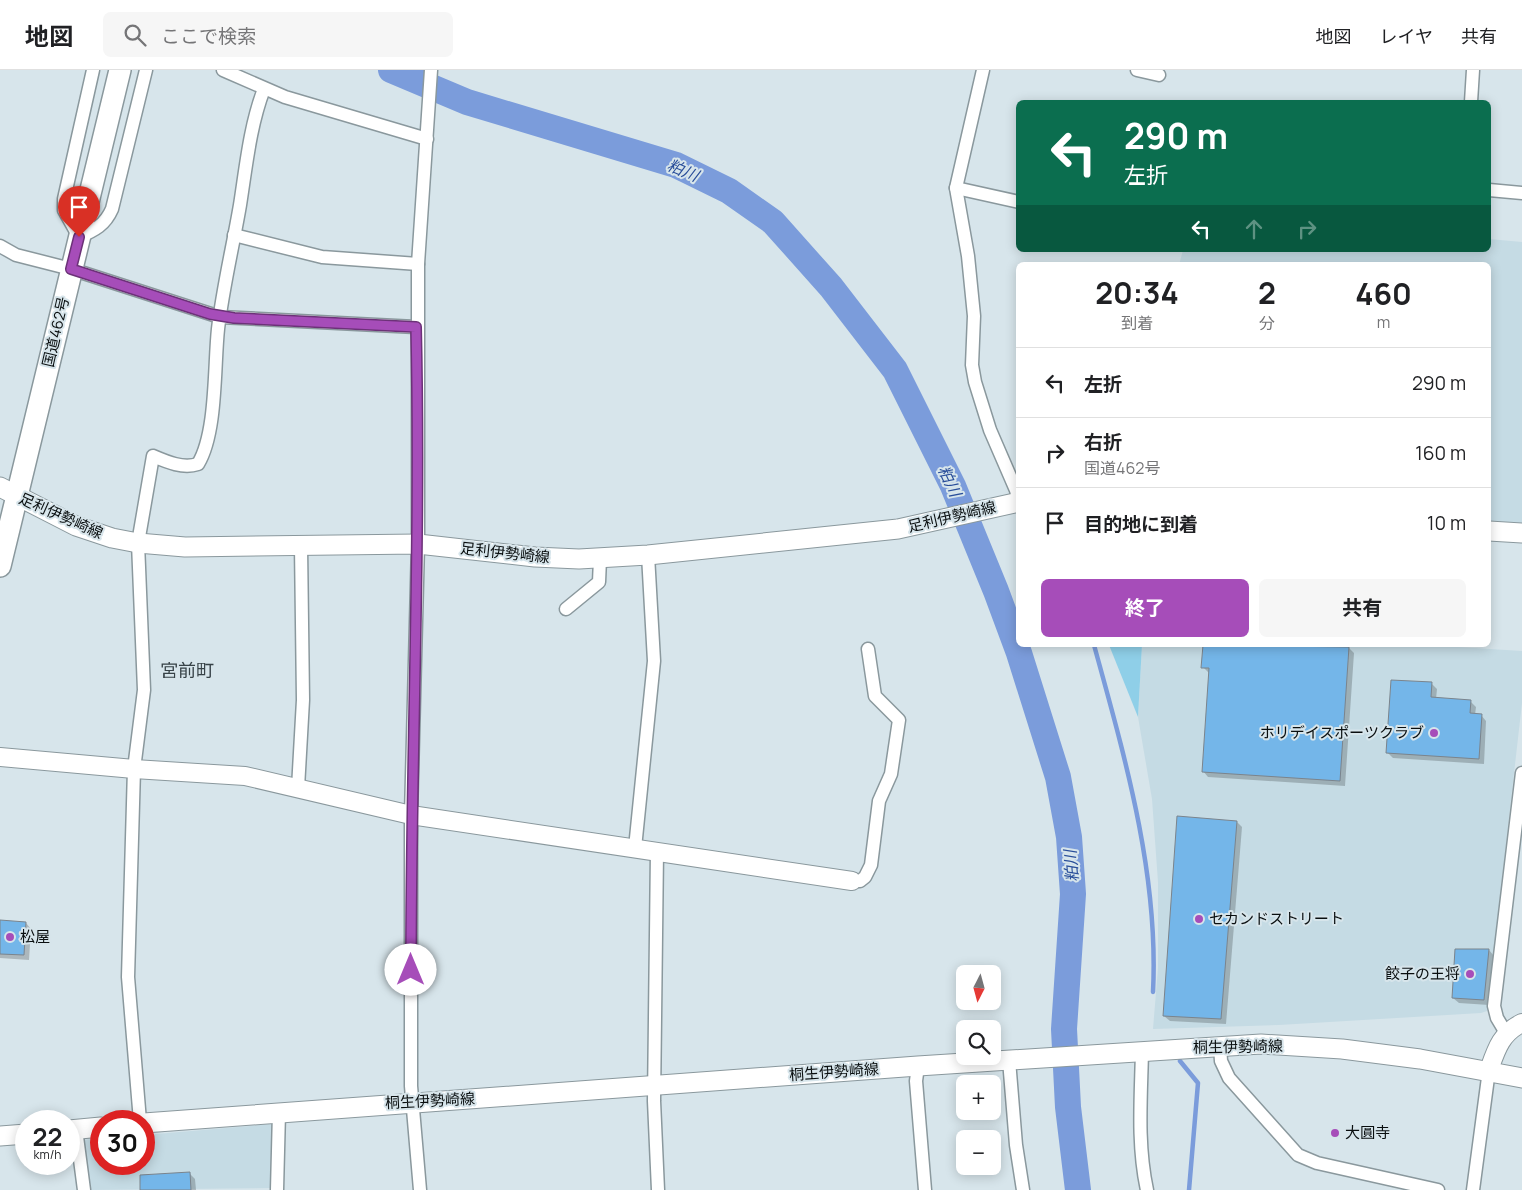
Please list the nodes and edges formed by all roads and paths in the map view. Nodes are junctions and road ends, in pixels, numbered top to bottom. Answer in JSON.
{"nodes":[{"id":1,"x":93,"y":70,"type":"edge"},
{"id":2,"x":120,"y":70,"type":"edge"},
{"id":3,"x":146,"y":70,"type":"edge"},
{"id":4,"x":223,"y":70,"type":"edge"},
{"id":5,"x":431,"y":70,"type":"edge"},
{"id":6,"x":983,"y":70,"type":"edge"},
{"id":7,"x":1137,"y":70,"type":"edge"},
{"id":8,"x":1473,"y":70,"type":"edge"},
{"id":9,"x":1159,"y":75,"type":"dead end"},
{"id":10,"x":264,"y":89,"type":"junction"},
{"id":11,"x":1471,"y":100,"type":"edge"},
{"id":12,"x":427,"y":135,"type":"junction"},
{"id":13,"x":956,"y":188,"type":"junction"},
{"id":14,"x":1491,"y":190,"type":"edge"},
{"id":15,"x":1522,"y":193,"type":"edge"},
{"id":16,"x":1016,"y":201,"type":"edge"},
{"id":17,"x":234,"y":235,"type":"junction"},
{"id":18,"x":79,"y":237,"type":"junction"},
{"id":19,"x":0,"y":246,"type":"edge"},
{"id":20,"x":418,"y":264,"type":"junction"},
{"id":21,"x":71,"y":269,"type":"junction"},
{"id":22,"x":220,"y":317,"type":"junction"},
{"id":23,"x":416,"y":327,"type":"junction"},
{"id":24,"x":1016,"y":490,"type":"edge"},
{"id":25,"x":8,"y":492,"type":"edge"},
{"id":26,"x":1016,"y":503,"type":"edge"},
{"id":27,"x":1491,"y":531,"type":"edge"},
{"id":28,"x":1522,"y":533,"type":"edge"},
{"id":29,"x":138,"y":543,"type":"junction"},
{"id":30,"x":418,"y":544,"type":"junction"},
{"id":31,"x":301,"y":546,"type":"junction"},
{"id":32,"x":648,"y":555,"type":"junction"},
{"id":33,"x":600,"y":559,"type":"junction"},
{"id":34,"x":0,"y":566,"type":"edge"},
{"id":35,"x":566,"y":609,"type":"dead end"},
{"id":36,"x":868,"y":649,"type":"dead end"},
{"id":37,"x":0,"y":756,"type":"edge"},
{"id":38,"x":134,"y":769,"type":"junction"},
{"id":39,"x":1522,"y":773,"type":"edge"},
{"id":40,"x":298,"y":788,"type":"junction"},
{"id":41,"x":411,"y":815,"type":"junction"},
{"id":42,"x":635,"y":848,"type":"junction"},
{"id":43,"x":657,"y":851,"type":"junction"},
{"id":44,"x":1517,"y":853,"type":"edge"},
{"id":45,"x":852,"y":881,"type":"joint"},
{"id":46,"x":1522,"y":1024,"type":"edge"},
{"id":47,"x":1506,"y":1032,"type":"junction"},
{"id":48,"x":1220,"y":1046,"type":"junction"},
{"id":49,"x":1139,"y":1052,"type":"junction"},
{"id":50,"x":1012,"y":1060,"type":"junction"},
{"id":51,"x":918,"y":1066,"type":"junction"},
{"id":52,"x":1489,"y":1070,"type":"junction"},
{"id":53,"x":1522,"y":1078,"type":"edge"},
{"id":54,"x":655,"y":1085,"type":"junction"},
{"id":55,"x":412,"y":1102,"type":"junction"},
{"id":56,"x":139,"y":1110,"type":"edge"},
{"id":57,"x":279,"y":1112,"type":"junction"},
{"id":58,"x":155,"y":1122,"type":"edge"},
{"id":59,"x":15,"y":1135,"type":"edge"},
{"id":60,"x":0,"y":1136,"type":"edge"},
{"id":61,"x":80,"y":1170,"type":"edge"},
{"id":62,"x":84,"y":1190,"type":"edge"},
{"id":63,"x":277,"y":1190,"type":"edge"},
{"id":64,"x":420,"y":1190,"type":"edge"},
{"id":65,"x":658,"y":1190,"type":"edge"},
{"id":66,"x":925,"y":1190,"type":"edge"},
{"id":67,"x":1023,"y":1190,"type":"edge"},
{"id":68,"x":1147,"y":1190,"type":"edge"},
{"id":69,"x":1438,"y":1190,"type":"edge"},
{"id":70,"x":1473,"y":1190,"type":"edge"}],
"edges":[{"from":1,"to":18,"type":"street"},
{"from":2,"to":18,"type":"highway","name":"国道462号"},
{"from":3,"to":18,"type":"street"},
{"from":4,"to":10,"type":"street"},
{"from":5,"to":12,"type":"street"},
{"from":6,"to":13,"type":"street"},
{"from":7,"to":9,"type":"street"},
{"from":8,"to":11,"type":"street"},
{"from":10,"to":12,"type":"street"},
{"from":10,"to":17,"type":"street"},
{"from":12,"to":20,"type":"street"},
{"from":13,"to":16,"type":"street"},
{"from":13,"to":24,"type":"street"},
{"from":14,"to":15,"type":"street"},
{"from":17,"to":20,"type":"street"},
{"from":17,"to":22,"type":"street"},
{"from":18,"to":21,"type":"highway","name":"国道462号"},
{"from":19,"to":21,"type":"street"},
{"from":20,"to":23,"type":"street"},
{"from":21,"to":22,"type":"street"},
{"from":21,"to":25,"type":"highway","name":"国道462号"},
{"from":22,"to":23,"type":"street"},
{"from":22,"to":29,"type":"street"},
{"from":23,"to":30,"type":"street"},
{"from":25,"to":29,"type":"main road","name":"足利伊勢崎線"},
{"from":25,"to":34,"type":"highway","name":"国道462号"},
{"from":26,"to":32,"type":"main road","name":"足利伊勢崎線"},
{"from":27,"to":28,"type":"main road"},
{"from":29,"to":31,"type":"main road","name":"足利伊勢崎線"},
{"from":29,"to":38,"type":"street"},
{"from":30,"to":31,"type":"main road","name":"足利伊勢崎線"},
{"from":30,"to":33,"type":"main road","name":"足利伊勢崎線"},
{"from":30,"to":41,"type":"street"},
{"from":31,"to":40,"type":"street"},
{"from":32,"to":33,"type":"main road","name":"足利伊勢崎線"},
{"from":32,"to":42,"type":"street"},
{"from":33,"to":35,"type":"street"},
{"from":36,"to":45,"type":"street"},
{"from":37,"to":38,"type":"street"},
{"from":38,"to":40,"type":"street"},
{"from":38,"to":56,"type":"street"},
{"from":39,"to":44,"type":"street"},
{"from":40,"to":41,"type":"street"},
{"from":41,"to":42,"type":"street"},
{"from":41,"to":55,"type":"street"},
{"from":42,"to":43,"type":"street"},
{"from":43,"to":45,"type":"street"},
{"from":43,"to":54,"type":"street"},
{"from":44,"to":47,"type":"street"},
{"from":46,"to":47,"type":"street"},
{"from":47,"to":52,"type":"street"},
{"from":48,"to":49,"type":"main road","name":"桐生伊勢崎線"},
{"from":48,"to":52,"type":"main road","name":"桐生伊勢崎線"},
{"from":48,"to":69,"type":"street"},
{"from":49,"to":50,"type":"main road","name":"桐生伊勢崎線"},
{"from":49,"to":68,"type":"street"},
{"from":50,"to":51,"type":"main road","name":"桐生伊勢崎線"},
{"from":50,"to":67,"type":"street"},
{"from":51,"to":54,"type":"main road","name":"桐生伊勢崎線"},
{"from":51,"to":66,"type":"street"},
{"from":52,"to":53,"type":"main road","name":"桐生伊勢崎線"},
{"from":52,"to":70,"type":"street"},
{"from":54,"to":55,"type":"main road","name":"桐生伊勢崎線"},
{"from":54,"to":65,"type":"street"},
{"from":55,"to":57,"type":"main road","name":"桐生伊勢崎線"},
{"from":55,"to":64,"type":"street"},
{"from":57,"to":58,"type":"main road","name":"桐生伊勢崎線"},
{"from":57,"to":63,"type":"street"},
{"from":59,"to":60,"type":"main road"},
{"from":61,"to":62,"type":"street"}]}
